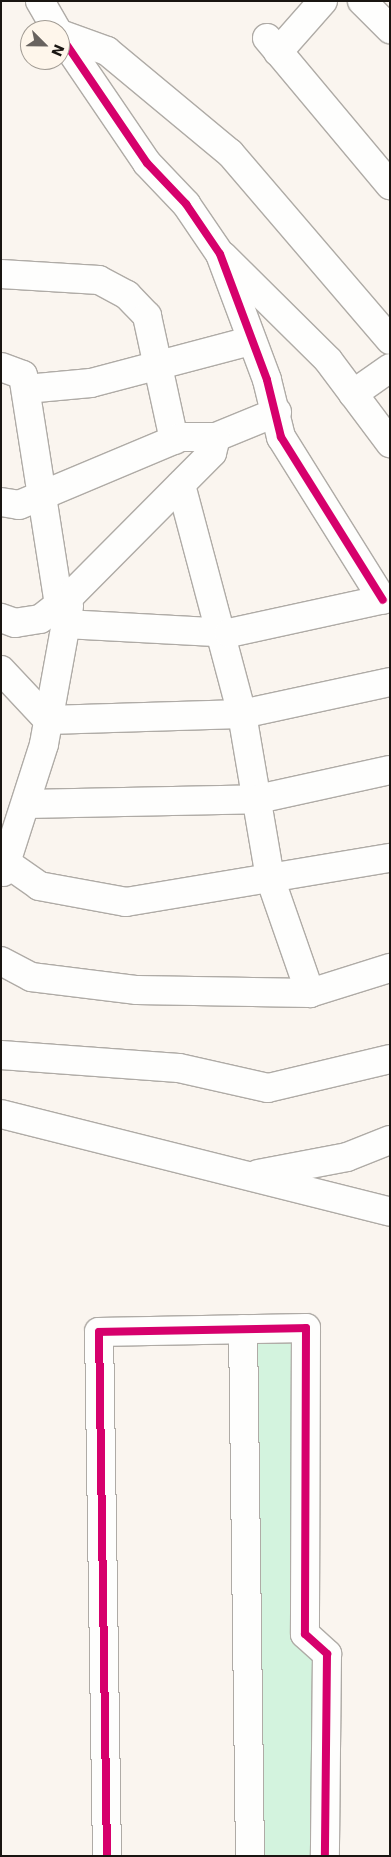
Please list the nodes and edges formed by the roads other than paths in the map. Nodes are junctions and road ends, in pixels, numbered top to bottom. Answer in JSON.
{"nodes":[{"id":1,"x":40,"y":1,"type":"edge"},
{"id":2,"x":323,"y":1,"type":"edge"},
{"id":3,"x":362,"y":1,"type":"edge"},
{"id":4,"x":51,"y":20,"type":"edge"},
{"id":5,"x":390,"y":29,"type":"edge"},
{"id":6,"x":70,"y":38,"type":"edge"},
{"id":7,"x":70,"y":50,"type":"edge"},
{"id":8,"x":390,"y":185,"type":"edge"},
{"id":9,"x":220,"y":254,"type":"junction"},
{"id":10,"x":2,"y":270,"type":"edge"},
{"id":11,"x":390,"y":340,"type":"edge"},
{"id":12,"x":250,"y":341,"type":"junction"},
{"id":13,"x":160,"y":366,"type":"junction"},
{"id":14,"x":1,"y":367,"type":"edge"},
{"id":15,"x":390,"y":368,"type":"edge"},
{"id":16,"x":26,"y":389,"type":"junction"},
{"id":17,"x":353,"y":394,"type":"junction"},
{"id":18,"x":277,"y":412,"type":"junction"},
{"id":19,"x":216,"y":437,"type":"junction"},
{"id":20,"x":174,"y":440,"type":"junction"},
{"id":21,"x":390,"y":443,"type":"edge"},
{"id":22,"x":181,"y":485,"type":"junction"},
{"id":23,"x":43,"y":496,"type":"junction"},
{"id":24,"x":1,"y":502,"type":"edge"},
{"id":25,"x":386,"y":599,"type":"edge"},
{"id":26,"x":65,"y":608,"type":"junction"},
{"id":27,"x":1,"y":618,"type":"edge"},
{"id":28,"x":220,"y":632,"type":"junction"},
{"id":29,"x":1,"y":670,"type":"edge"},
{"id":30,"x":390,"y":682,"type":"edge"},
{"id":31,"x":242,"y":714,"type":"junction"},
{"id":32,"x":48,"y":720,"type":"junction"},
{"id":33,"x":390,"y":770,"type":"edge"},
{"id":34,"x":258,"y":799,"type":"junction"},
{"id":35,"x":26,"y":804,"type":"junction"},
{"id":36,"x":390,"y":858,"type":"edge"},
{"id":37,"x":3,"y":863,"type":"edge"},
{"id":38,"x":270,"y":878,"type":"junction"},
{"id":39,"x":1,"y":961,"type":"edge"},
{"id":40,"x":390,"y":968,"type":"edge"},
{"id":41,"x":310,"y":993,"type":"junction"},
{"id":42,"x":1,"y":1055,"type":"edge"},
{"id":43,"x":390,"y":1059,"type":"edge"},
{"id":44,"x":1,"y":1114,"type":"edge"},
{"id":45,"x":390,"y":1140,"type":"edge"},
{"id":46,"x":252,"y":1175,"type":"junction"},
{"id":47,"x":390,"y":1212,"type":"edge"},
{"id":48,"x":243,"y":1329,"type":"junction"},
{"id":49,"x":106,"y":1856,"type":"edge"},
{"id":50,"x":250,"y":1856,"type":"edge"},
{"id":51,"x":325,"y":1856,"type":"edge"}],
"edges":[{"from":1,"to":4,"type":"street"},
{"from":2,"to":8,"type":"street"},
{"from":3,"to":5,"type":"street"},
{"from":6,"to":11,"type":"street"},
{"from":7,"to":9,"type":"street"},
{"from":9,"to":12,"type":"street"},
{"from":9,"to":17,"type":"street"},
{"from":10,"to":13,"type":"street"},
{"from":12,"to":13,"type":"street"},
{"from":12,"to":18,"type":"street"},
{"from":13,"to":16,"type":"street"},
{"from":13,"to":20,"type":"street"},
{"from":14,"to":16,"type":"street"},
{"from":15,"to":17,"type":"street"},
{"from":16,"to":23,"type":"street"},
{"from":17,"to":21,"type":"street"},
{"from":18,"to":19,"type":"street"},
{"from":18,"to":25,"type":"street"},
{"from":19,"to":20,"type":"street"},
{"from":19,"to":22,"type":"street"},
{"from":20,"to":23,"type":"street"},
{"from":22,"to":26,"type":"street"},
{"from":22,"to":28,"type":"street"},
{"from":23,"to":24,"type":"street"},
{"from":23,"to":26,"type":"street"},
{"from":25,"to":28,"type":"street"},
{"from":26,"to":27,"type":"street"},
{"from":26,"to":28,"type":"street"},
{"from":26,"to":32,"type":"street"},
{"from":28,"to":31,"type":"street"},
{"from":29,"to":32,"type":"street"},
{"from":30,"to":31,"type":"street"},
{"from":31,"to":32,"type":"street"},
{"from":31,"to":34,"type":"street"},
{"from":32,"to":35,"type":"street"},
{"from":33,"to":34,"type":"street"},
{"from":34,"to":35,"type":"street"},
{"from":34,"to":38,"type":"street"},
{"from":35,"to":37,"type":"street"},
{"from":36,"to":38,"type":"street"},
{"from":37,"to":38,"type":"street"},
{"from":38,"to":41,"type":"street"},
{"from":39,"to":41,"type":"street"},
{"from":40,"to":41,"type":"street"},
{"from":42,"to":43,"type":"street"},
{"from":44,"to":46,"type":"street"},
{"from":45,"to":46,"type":"street"},
{"from":46,"to":47,"type":"street"},
{"from":48,"to":49,"type":"street"},
{"from":48,"to":50,"type":"street"},
{"from":48,"to":51,"type":"street"}]}
